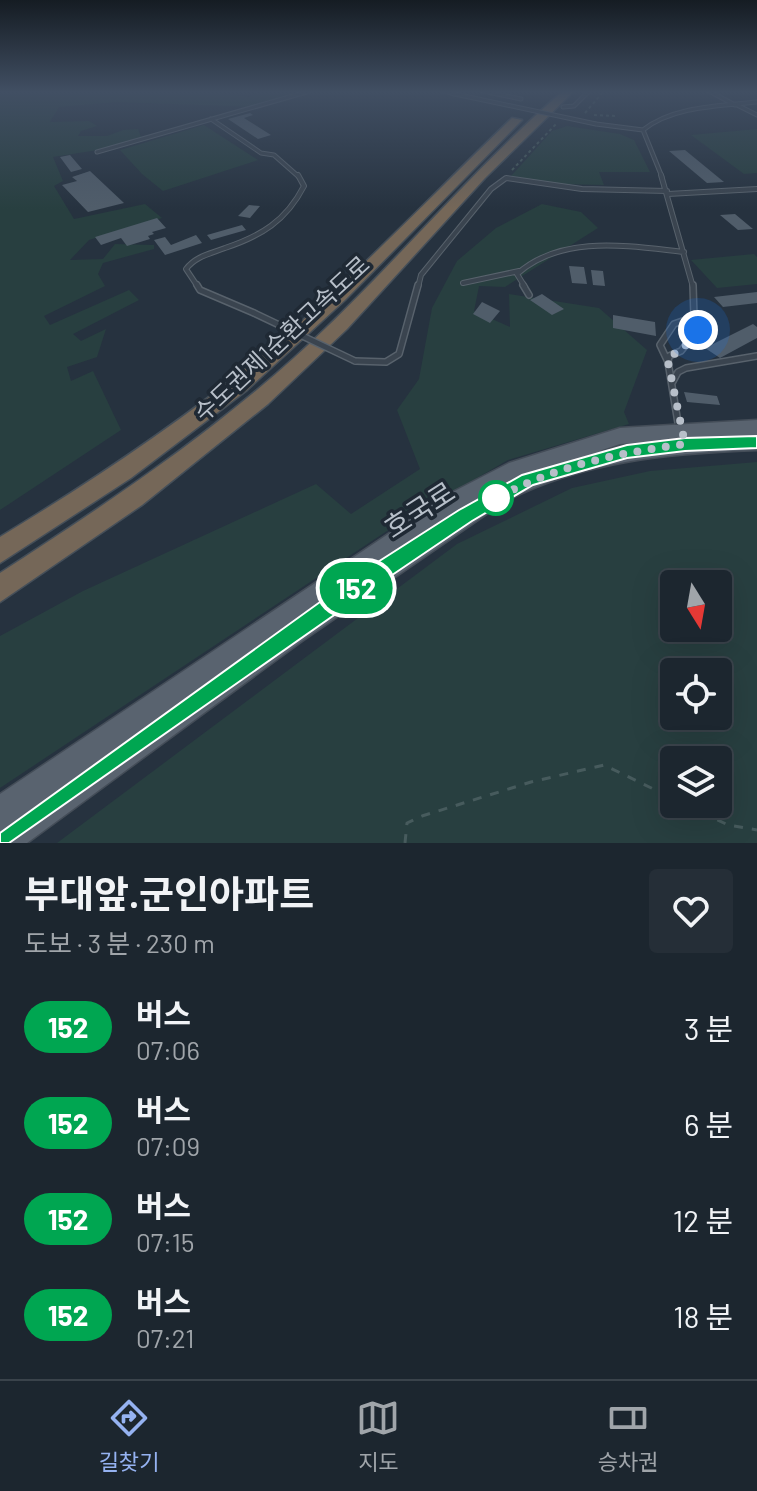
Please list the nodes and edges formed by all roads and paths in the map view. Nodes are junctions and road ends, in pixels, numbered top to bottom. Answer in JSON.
{"nodes":[{"id":1,"x":172,"y":130,"type":"edge"},
{"id":2,"x":228,"y":130,"type":"edge"},
{"id":3,"x":505,"y":130,"type":"edge"},
{"id":4,"x":526,"y":130,"type":"edge"},
{"id":5,"x":547,"y":130,"type":"edge"},
{"id":6,"x":643,"y":130,"type":"edge"},
{"id":7,"x":97,"y":152,"type":"dead end"},
{"id":8,"x":506,"y":178,"type":"junction"},
{"id":9,"x":757,"y":189,"type":"edge"},
{"id":10,"x":667,"y":193,"type":"junction"},
{"id":11,"x":684,"y":252,"type":"junction"},
{"id":12,"x":519,"y":271,"type":"junction"},
{"id":13,"x":463,"y":283,"type":"dead end"},
{"id":14,"x":529,"y":295,"type":"dead end"},
{"id":15,"x":694,"y":317,"type":"junction"},
{"id":16,"x":757,"y":356,"type":"edge"},
{"id":17,"x":668,"y":362,"type":"junction"},
{"id":18,"x":672,"y":383,"type":"junction"},
{"id":19,"x":757,"y":428,"type":"edge"},
{"id":20,"x":682,"y":437,"type":"junction"},
{"id":21,"x":757,"y":442,"type":"edge"},
{"id":22,"x":0,"y":551,"type":"edge"},
{"id":23,"x":0,"y":589,"type":"edge"},
{"id":24,"x":660,"y":792,"type":"edge"},
{"id":25,"x":0,"y":813,"type":"edge"},
{"id":26,"x":714,"y":818,"type":"edge"},
{"id":27,"x":757,"y":830,"type":"edge"},
{"id":28,"x":0,"y":842,"type":"edge"},
{"id":29,"x":405,"y":843,"type":"edge"}],
"edges":[{"from":1,"to":7,"type":"lane"},
{"from":2,"to":8,"type":"lane","bridge":true},
{"from":3,"to":22,"type":"highway","name":"수도권제1순환고속도로"},
{"from":4,"to":23,"type":"highway","name":"수도권제1순환고속도로"},
{"from":5,"to":8,"type":"path"},
{"from":6,"to":10,"type":"lane"},
{"from":8,"to":10,"type":"lane"},
{"from":9,"to":10,"type":"lane"},
{"from":10,"to":11,"type":"lane"},
{"from":11,"to":12,"type":"lane"},
{"from":11,"to":15,"type":"lane"},
{"from":12,"to":13,"type":"lane"},
{"from":12,"to":14,"type":"lane"},
{"from":15,"to":17,"type":"lane"},
{"from":15,"to":17,"type":"lane"},
{"from":16,"to":18,"type":"lane"},
{"from":17,"to":18,"type":"lane"},
{"from":18,"to":20,"type":"lane"},
{"from":19,"to":20,"type":"main road","name":"호국로"},
{"from":20,"to":21,"type":"main road","name":"호국로"},
{"from":20,"to":25,"type":"main road","name":"호국로"},
{"from":20,"to":28,"type":"main road","name":"호국로"},
{"from":24,"to":29,"type":"path"},
{"from":26,"to":27,"type":"path"}]}
